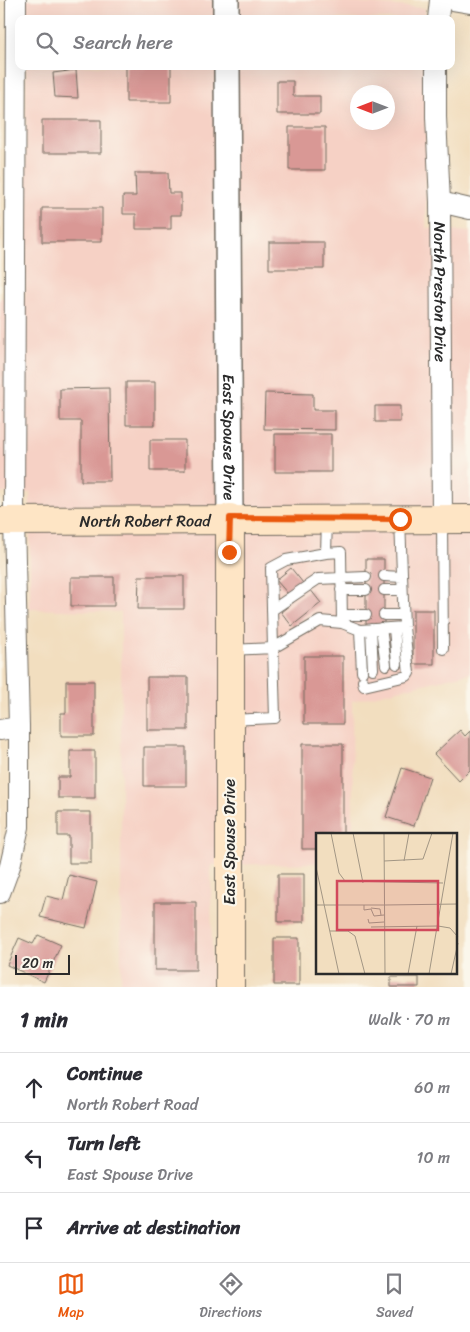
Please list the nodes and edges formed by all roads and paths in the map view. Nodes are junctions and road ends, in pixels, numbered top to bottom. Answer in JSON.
{"nodes":[{"id":1,"x":16,"y":0,"type":"edge"},
{"id":2,"x":226,"y":0,"type":"edge"},
{"id":3,"x":440,"y":0,"type":"edge"},
{"id":4,"x":452,"y":0,"type":"edge"},
{"id":5,"x":470,"y":4,"type":"edge"},
{"id":6,"x":16,"y":15,"type":"edge"},
{"id":7,"x":226,"y":15,"type":"edge"},
{"id":8,"x":438,"y":15,"type":"edge"},
{"id":9,"x":15,"y":58,"type":"edge"},
{"id":10,"x":227,"y":70,"type":"edge"},
{"id":11,"x":436,"y":70,"type":"edge"},
{"id":12,"x":440,"y":202,"type":"junction"},
{"id":13,"x":470,"y":209,"type":"edge"},
{"id":14,"x":230,"y":518,"type":"junction"},
{"id":15,"x":328,"y":519,"type":"junction"},
{"id":16,"x":400,"y":519,"type":"junction"},
{"id":17,"x":442,"y":519,"type":"junction"},
{"id":18,"x":470,"y":519,"type":"edge"},
{"id":19,"x":7,"y":521,"type":"edge"},
{"id":20,"x":326,"y":553,"type":"junction"},
{"id":21,"x":384,"y":576,"type":"dead end"},
{"id":22,"x":341,"y":577,"type":"junction"},
{"id":23,"x":366,"y":577,"type":"dead end"},
{"id":24,"x":402,"y":577,"type":"junction"},
{"id":25,"x":341,"y":590,"type":"junction"},
{"id":26,"x":366,"y":590,"type":"dead end"},
{"id":27,"x":384,"y":590,"type":"dead end"},
{"id":28,"x":402,"y":590,"type":"junction"},
{"id":29,"x":272,"y":610,"type":"junction"},
{"id":30,"x":366,"y":615,"type":"dead end"},
{"id":31,"x":384,"y":615,"type":"dead end"},
{"id":32,"x":404,"y":615,"type":"junction"},
{"id":33,"x":342,"y":619,"type":"junction"},
{"id":34,"x":399,"y":628,"type":"junction"},
{"id":35,"x":376,"y":629,"type":"junction"},
{"id":36,"x":360,"y":630,"type":"junction"},
{"id":37,"x":273,"y":648,"type":"junction"},
{"id":38,"x":443,"y":649,"type":"dead end"},
{"id":39,"x":229,"y":650,"type":"junction"},
{"id":40,"x":399,"y":671,"type":"junction"},
{"id":41,"x":387,"y":673,"type":"junction"},
{"id":42,"x":374,"y":677,"type":"junction"},
{"id":43,"x":229,"y":720,"type":"junction"},
{"id":44,"x":10,"y":728,"type":"edge"},
{"id":45,"x":0,"y":894,"type":"edge"},
{"id":46,"x":230,"y":987,"type":"edge"}],
"edges":[{"from":1,"to":6,"type":"street"},
{"from":2,"to":7,"type":"street"},
{"from":3,"to":8,"type":"street"},
{"from":4,"to":5,"type":"street"},
{"from":9,"to":19,"type":"street"},
{"from":10,"to":14,"type":"street","name":"East Spouse Drive"},
{"from":11,"to":12,"type":"street","name":"North Preston Drive"},
{"from":12,"to":13,"type":"street"},
{"from":12,"to":17,"type":"street","name":"North Preston Drive"},
{"from":14,"to":15,"type":"main road","name":"North Robert Road"},
{"from":14,"to":19,"type":"main road","name":"North Robert Road"},
{"from":14,"to":39,"type":"main road","name":"East Spouse Drive"},
{"from":15,"to":16,"type":"main road","name":"North Robert Road"},
{"from":15,"to":20,"type":"lane"},
{"from":16,"to":17,"type":"main road","name":"North Robert Road"},
{"from":16,"to":24,"type":"lane"},
{"from":17,"to":18,"type":"main road","name":"North Robert Road"},
{"from":17,"to":38,"type":"lane"},
{"from":19,"to":44,"type":"street"},
{"from":20,"to":22,"type":"lane"},
{"from":20,"to":29,"type":"lane"},
{"from":21,"to":24,"type":"lane"},
{"from":22,"to":23,"type":"lane"},
{"from":22,"to":25,"type":"lane"},
{"from":22,"to":29,"type":"lane"},
{"from":24,"to":28,"type":"lane"},
{"from":25,"to":26,"type":"lane"},
{"from":25,"to":33,"type":"lane"},
{"from":27,"to":28,"type":"lane"},
{"from":28,"to":32,"type":"lane"},
{"from":29,"to":37,"type":"lane"},
{"from":30,"to":33,"type":"lane"},
{"from":31,"to":32,"type":"lane"},
{"from":32,"to":34,"type":"lane"},
{"from":33,"to":36,"type":"lane"},
{"from":33,"to":37,"type":"lane"},
{"from":34,"to":35,"type":"lane"},
{"from":34,"to":40,"type":"lane"},
{"from":34,"to":40,"type":"lane"},
{"from":35,"to":36,"type":"lane"},
{"from":35,"to":41,"type":"lane"},
{"from":35,"to":42,"type":"lane"},
{"from":36,"to":42,"type":"lane"},
{"from":37,"to":39,"type":"lane"},
{"from":37,"to":43,"type":"lane"},
{"from":39,"to":43,"type":"main road","name":"East Spouse Drive"},
{"from":40,"to":41,"type":"lane"},
{"from":41,"to":42,"type":"lane"},
{"from":43,"to":46,"type":"main road","name":"East Spouse Drive"},
{"from":44,"to":45,"type":"street"}]}
